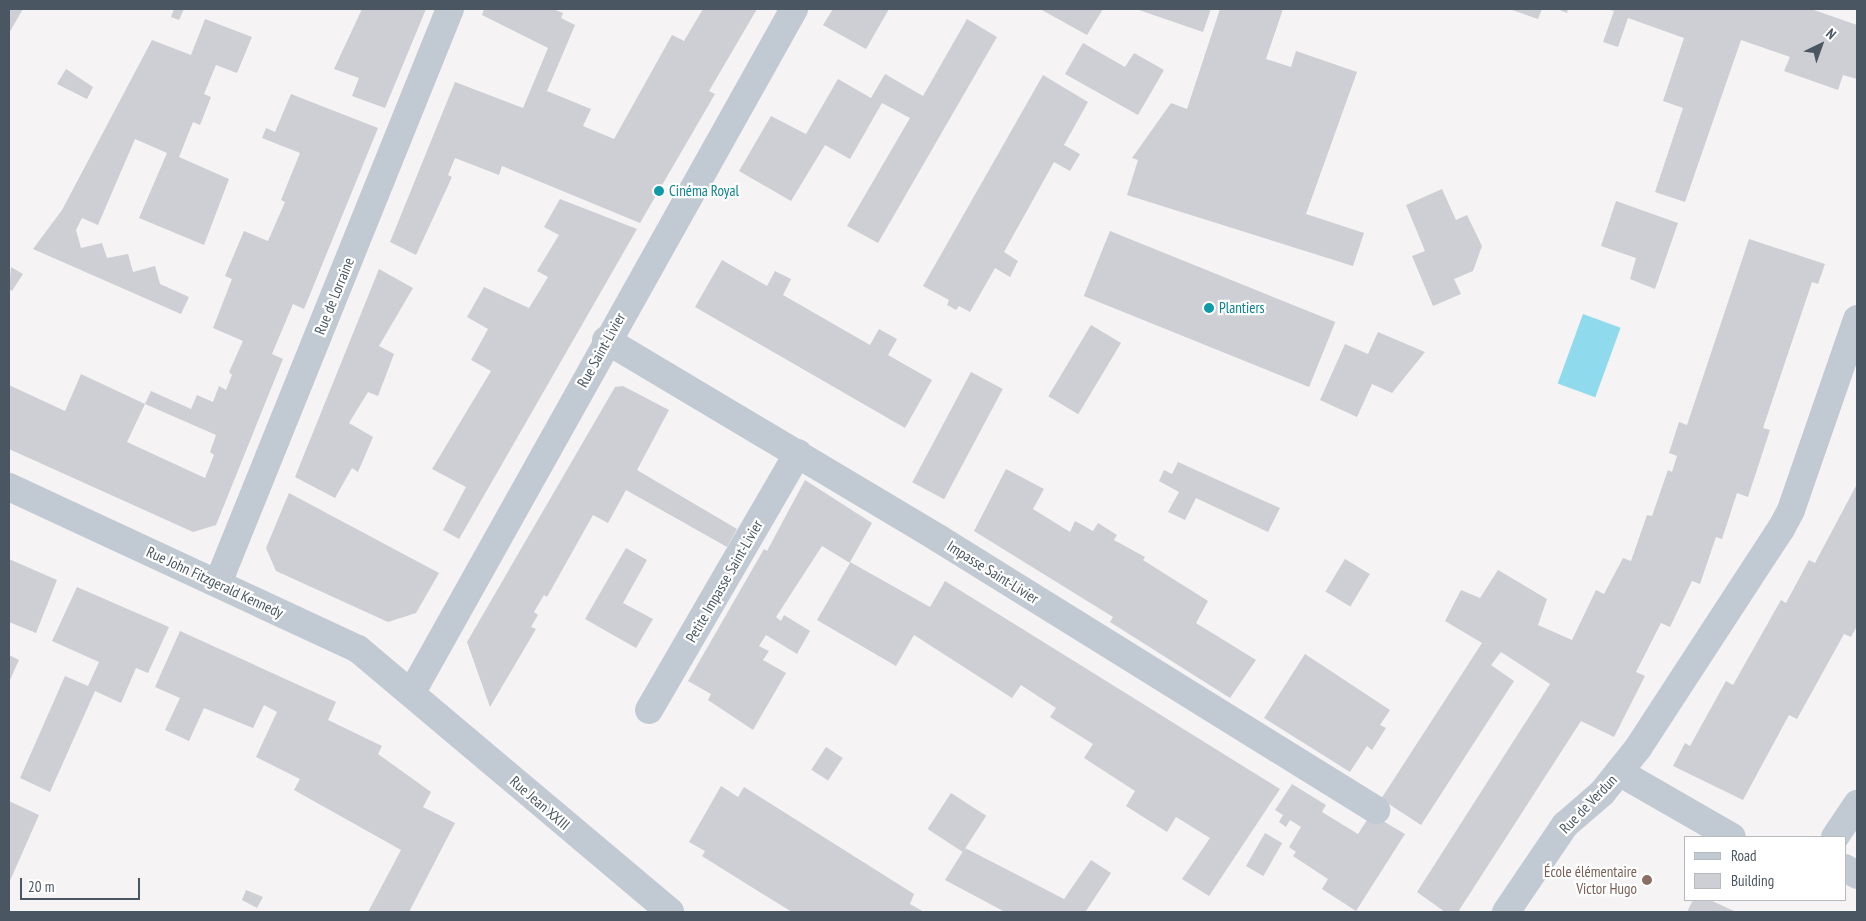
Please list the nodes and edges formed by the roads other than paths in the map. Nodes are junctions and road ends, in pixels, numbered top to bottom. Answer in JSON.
{"nodes":[{"id":1,"x":450,"y":9,"type":"edge"},
{"id":2,"x":794,"y":9,"type":"edge"},
{"id":3,"x":1857,"y":319,"type":"edge"},
{"id":4,"x":606,"y":340,"type":"junction"},
{"id":5,"x":798,"y":453,"type":"junction"},
{"id":6,"x":9,"y":487,"type":"edge"},
{"id":7,"x":218,"y":583,"type":"junction"},
{"id":8,"x":412,"y":692,"type":"junction"},
{"id":9,"x":649,"y":710,"type":"dead end"},
{"id":10,"x":1619,"y":772,"type":"junction"},
{"id":11,"x":1857,"y":804,"type":"edge"},
{"id":12,"x":1376,"y":810,"type":"dead end"},
{"id":13,"x":1730,"y":836,"type":"edge"},
{"id":14,"x":1837,"y":836,"type":"edge"},
{"id":15,"x":1846,"y":869,"type":"edge"},
{"id":16,"x":1857,"y":875,"type":"edge"},
{"id":17,"x":670,"y":912,"type":"edge"},
{"id":18,"x":1506,"y":912,"type":"edge"}],
"edges":[{"from":1,"to":7,"type":"street","name":"Rue de Lorraine"},
{"from":2,"to":4,"type":"street","name":"Rue Saint-Livier"},
{"from":3,"to":10,"type":"street","name":"Rue de Verdun"},
{"from":4,"to":5,"type":"street","name":"Impasse Saint-Livier"},
{"from":4,"to":8,"type":"street","name":"Rue Saint-Livier"},
{"from":5,"to":9,"type":"street","name":"Petite Impasse Saint-Livier"},
{"from":5,"to":12,"type":"street","name":"Impasse Saint-Livier"},
{"from":6,"to":7,"type":"street","name":"Rue John Fitzgerald Kennedy"},
{"from":7,"to":8,"type":"street","name":"Rue John Fitzgerald Kennedy"},
{"from":8,"to":17,"type":"street","name":"Rue Jean XXIII"},
{"from":10,"to":13,"type":"street"},
{"from":10,"to":18,"type":"street","name":"Rue de Verdun"},
{"from":11,"to":14,"type":"street"},
{"from":15,"to":16,"type":"street"}]}
